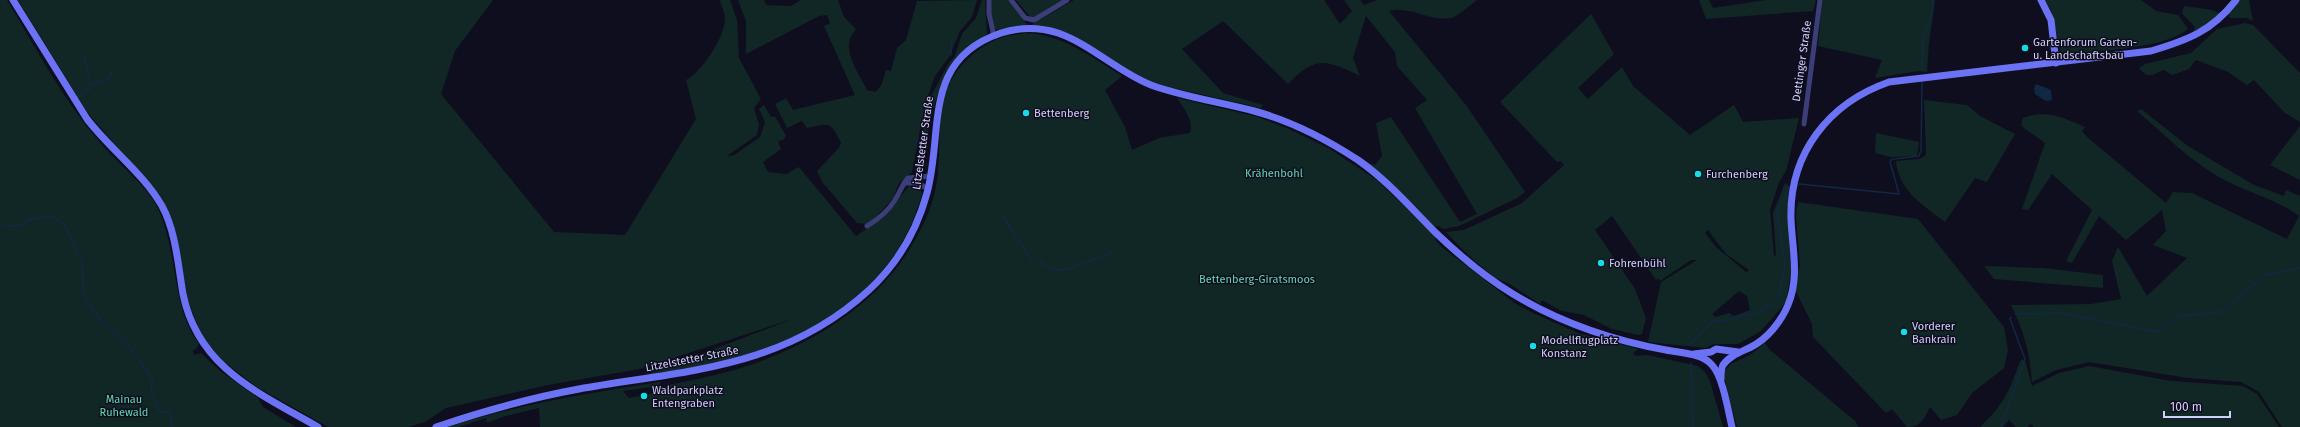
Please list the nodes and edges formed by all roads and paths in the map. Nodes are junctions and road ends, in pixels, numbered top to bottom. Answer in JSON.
{"nodes":[{"id":1,"x":14,"y":0,"type":"edge"},
{"id":2,"x":989,"y":0,"type":"edge"},
{"id":3,"x":1011,"y":0,"type":"edge"},
{"id":4,"x":1067,"y":0,"type":"edge"},
{"id":5,"x":1820,"y":0,"type":"edge"},
{"id":6,"x":2041,"y":0,"type":"edge"},
{"id":7,"x":2236,"y":0,"type":"edge"},
{"id":8,"x":994,"y":36,"type":"junction"},
{"id":9,"x":2056,"y":63,"type":"junction"},
{"id":10,"x":1804,"y":124,"type":"dead end"},
{"id":11,"x":931,"y":176,"type":"junction"},
{"id":12,"x":904,"y":183,"type":"junction"},
{"id":13,"x":928,"y":189,"type":"junction"},
{"id":14,"x":867,"y":226,"type":"dead end"},
{"id":15,"x":1711,"y":352,"type":"junction"},
{"id":16,"x":1724,"y":352,"type":"junction"},
{"id":17,"x":1738,"y":352,"type":"junction"},
{"id":18,"x":1690,"y":354,"type":"junction"},
{"id":19,"x":1724,"y":363,"type":"junction"},
{"id":20,"x":1712,"y":364,"type":"junction"},
{"id":21,"x":1720,"y":382,"type":"junction"},
{"id":22,"x":318,"y":427,"type":"edge"},
{"id":23,"x":436,"y":427,"type":"edge"},
{"id":24,"x":1732,"y":427,"type":"edge"}],
"edges":[{"from":1,"to":22,"type":"main road"},
{"from":2,"to":8,"type":"street"},
{"from":3,"to":4,"type":"street"},
{"from":5,"to":10,"type":"street","name":"Dettinger Straße"},
{"from":6,"to":9,"type":"main road"},
{"from":7,"to":9,"type":"main road"},
{"from":8,"to":11,"type":"main road","name":"Litzelstetter Straße"},
{"from":8,"to":18,"type":"main road","name":"Litzelstetter Straße"},
{"from":9,"to":17,"type":"main road"},
{"from":11,"to":12,"type":"street"},
{"from":11,"to":13,"type":"main road","name":"Litzelstetter Straße"},
{"from":12,"to":13,"type":"street"},
{"from":12,"to":14,"type":"street"},
{"from":13,"to":23,"type":"main road","name":"Litzelstetter Straße"},
{"from":15,"to":16,"type":"main road"},
{"from":15,"to":18,"type":"main road"},
{"from":15,"to":20,"type":"main road"},
{"from":16,"to":17,"type":"main road"},
{"from":16,"to":19,"type":"main road"},
{"from":17,"to":19,"type":"main road"},
{"from":18,"to":20,"type":"main road"},
{"from":19,"to":20,"type":"main road"},
{"from":19,"to":21,"type":"main road"},
{"from":20,"to":21,"type":"main road"},
{"from":21,"to":24,"type":"main road"}]}
